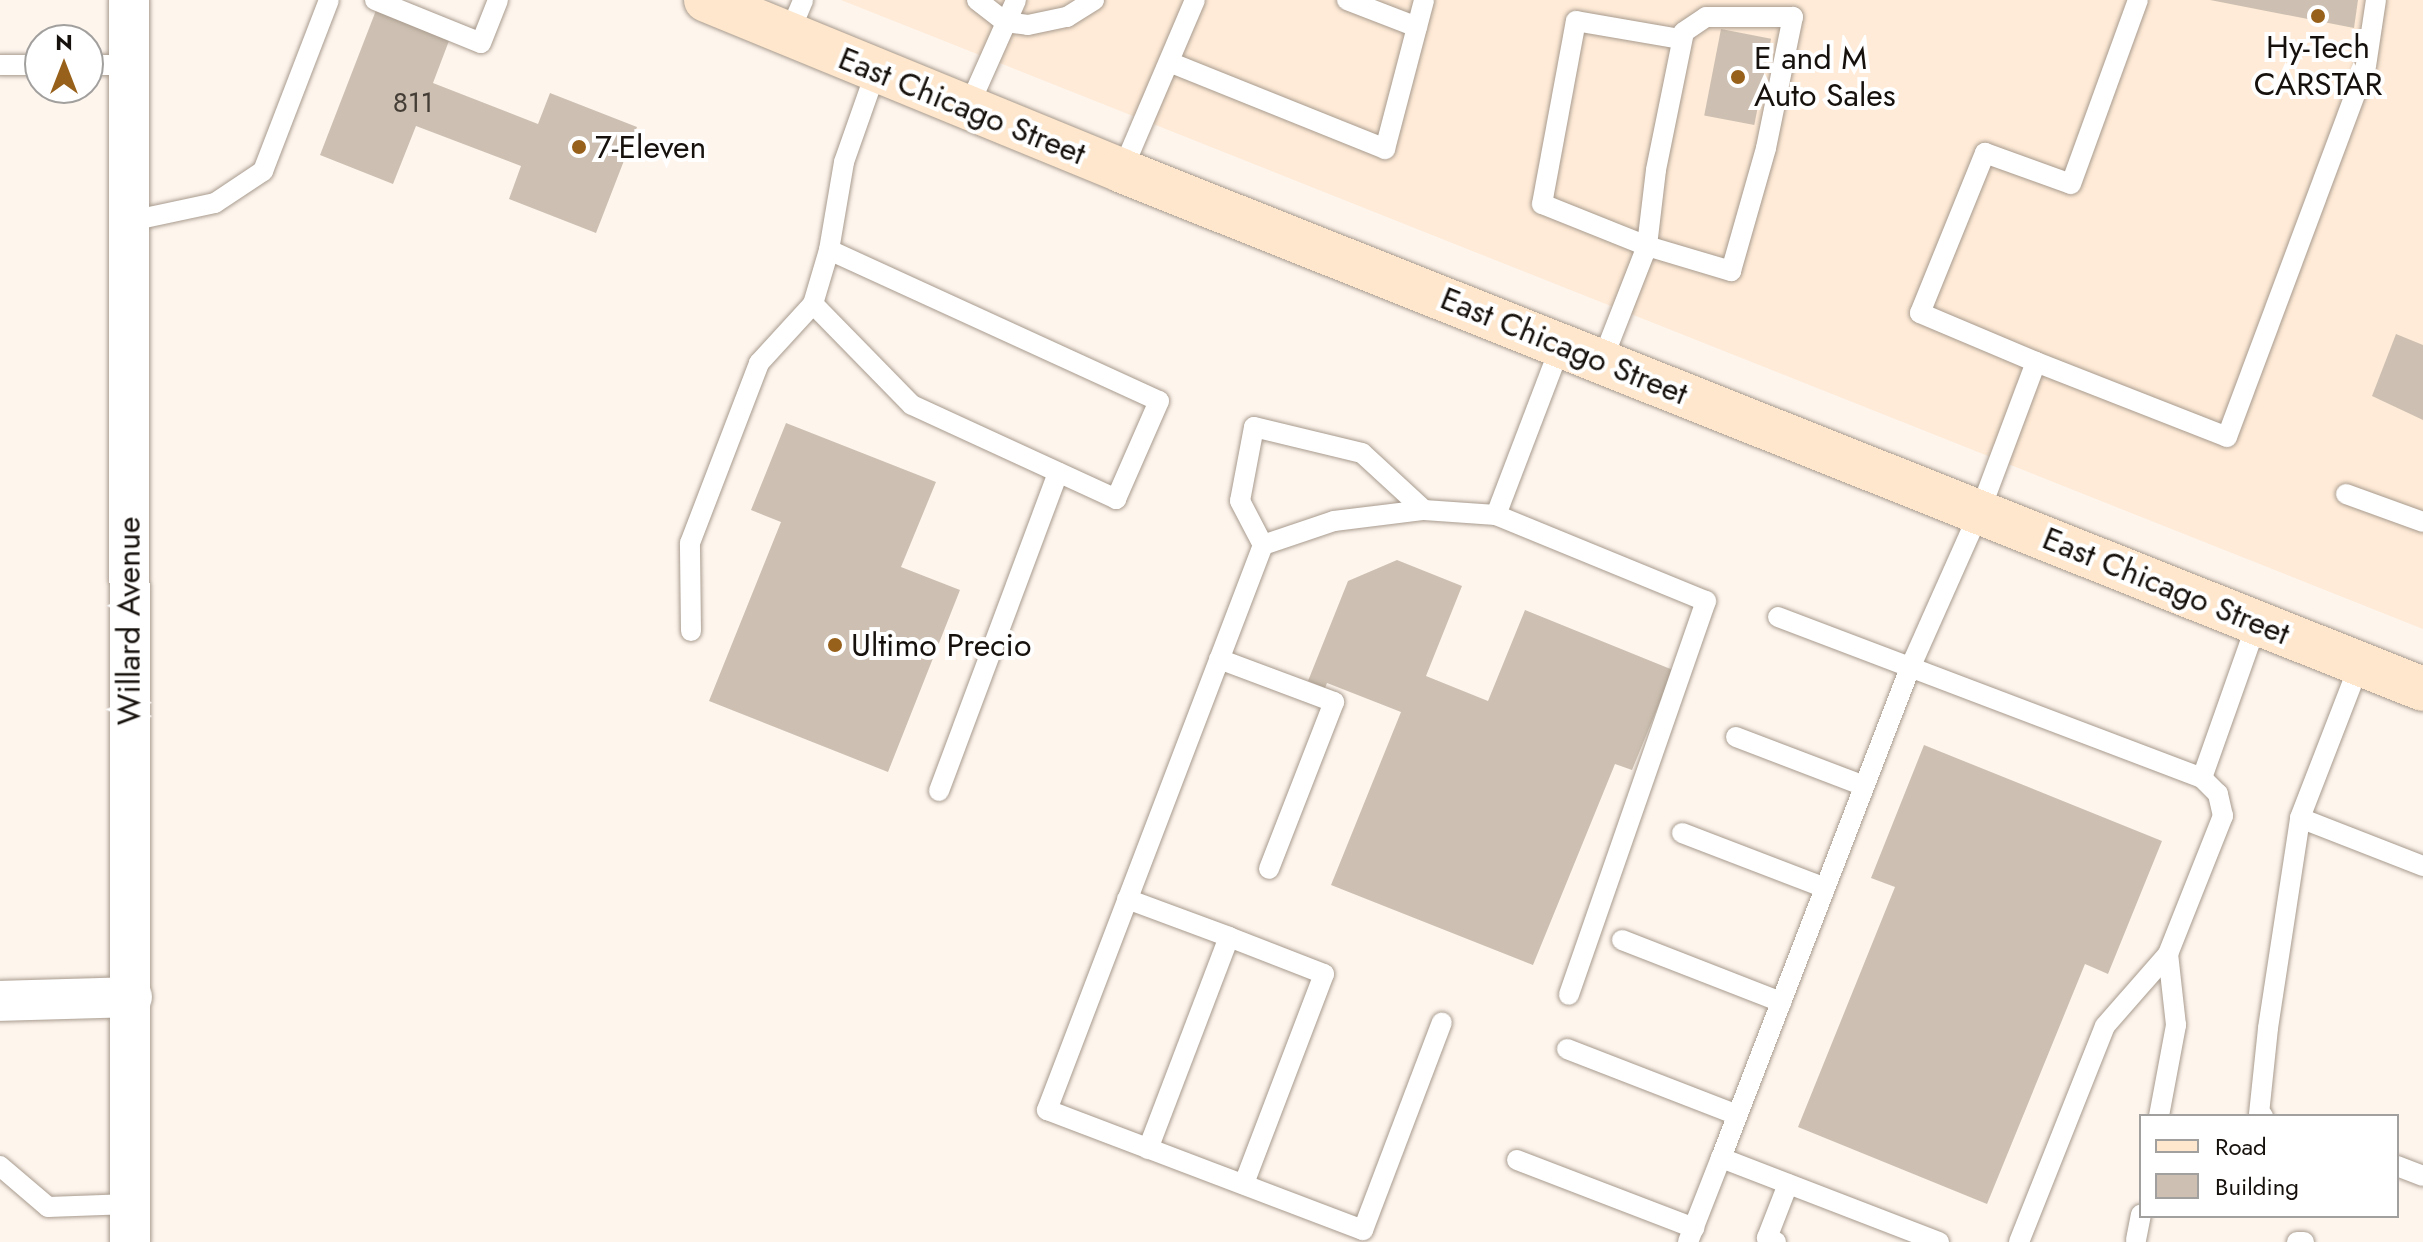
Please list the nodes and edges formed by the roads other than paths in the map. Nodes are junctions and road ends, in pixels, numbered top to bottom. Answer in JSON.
{"nodes":[{"id":1,"x":129,"y":0,"type":"edge"},
{"id":2,"x":329,"y":0,"type":"edge"},
{"id":3,"x":375,"y":0,"type":"edge"},
{"id":4,"x":498,"y":0,"type":"edge"},
{"id":5,"x":706,"y":0,"type":"edge"},
{"id":6,"x":977,"y":0,"type":"edge"},
{"id":7,"x":1016,"y":0,"type":"edge"},
{"id":8,"x":1094,"y":0,"type":"edge"},
{"id":9,"x":1195,"y":0,"type":"edge"},
{"id":10,"x":1347,"y":0,"type":"edge"},
{"id":11,"x":1424,"y":0,"type":"edge"},
{"id":12,"x":2138,"y":0,"type":"edge"},
{"id":13,"x":2376,"y":0,"type":"edge"},
{"id":14,"x":796,"y":18,"type":"edge"},
{"id":15,"x":1005,"y":22,"type":"junction"},
{"id":16,"x":1417,"y":27,"type":"junction"},
{"id":17,"x":1680,"y":39,"type":"junction"},
{"id":18,"x":1169,"y":62,"type":"junction"},
{"id":19,"x":0,"y":65,"type":"edge"},
{"id":20,"x":24,"y":65,"type":"edge"},
{"id":21,"x":104,"y":65,"type":"edge"},
{"id":22,"x":128,"y":65,"type":"junction"},
{"id":23,"x":876,"y":71,"type":"junction"},
{"id":24,"x":968,"y":108,"type":"junction"},
{"id":25,"x":1122,"y":171,"type":"junction"},
{"id":26,"x":126,"y":222,"type":"junction"},
{"id":27,"x":1647,"y":246,"type":"junction"},
{"id":28,"x":829,"y":250,"type":"junction"},
{"id":29,"x":813,"y":304,"type":"junction"},
{"id":30,"x":1561,"y":345,"type":"junction"},
{"id":31,"x":1602,"y":361,"type":"junction"},
{"id":32,"x":2036,"y":362,"type":"junction"},
{"id":33,"x":1058,"y":472,"type":"junction"},
{"id":34,"x":2346,"y":494,"type":"dead end"},
{"id":35,"x":1424,"y":510,"type":"junction"},
{"id":36,"x":1980,"y":511,"type":"junction"},
{"id":37,"x":1496,"y":515,"type":"junction"},
{"id":38,"x":2423,"y":522,"type":"edge"},
{"id":39,"x":1263,"y":545,"type":"junction"},
{"id":40,"x":1778,"y":617,"type":"dead end"},
{"id":41,"x":2257,"y":623,"type":"junction"},
{"id":42,"x":691,"y":631,"type":"dead end"},
{"id":43,"x":1219,"y":659,"type":"junction"},
{"id":44,"x":2360,"y":663,"type":"junction"},
{"id":45,"x":1910,"y":668,"type":"junction"},
{"id":46,"x":2423,"y":689,"type":"edge"},
{"id":47,"x":1736,"y":737,"type":"dead end"},
{"id":48,"x":2202,"y":778,"type":"junction"},
{"id":49,"x":1864,"y":786,"type":"junction"},
{"id":50,"x":939,"y":791,"type":"dead end"},
{"id":51,"x":2300,"y":818,"type":"junction"},
{"id":52,"x":1682,"y":833,"type":"dead end"},
{"id":53,"x":2423,"y":866,"type":"edge"},
{"id":54,"x":1269,"y":869,"type":"dead end"},
{"id":55,"x":1825,"y":888,"type":"junction"},
{"id":56,"x":1127,"y":899,"type":"junction"},
{"id":57,"x":1229,"y":937,"type":"junction"},
{"id":58,"x":1622,"y":940,"type":"dead end"},
{"id":59,"x":2168,"y":954,"type":"junction"},
{"id":60,"x":1569,"y":995,"type":"dead end"},
{"id":61,"x":132,"y":997,"type":"junction"},
{"id":62,"x":0,"y":1001,"type":"edge"},
{"id":63,"x":1781,"y":1002,"type":"junction"},
{"id":64,"x":1442,"y":1022,"type":"dead end"},
{"id":65,"x":1567,"y":1049,"type":"dead end"},
{"id":66,"x":2159,"y":1114,"type":"edge"},
{"id":67,"x":2259,"y":1114,"type":"edge"},
{"id":68,"x":1737,"y":1115,"type":"junction"},
{"id":69,"x":1148,"y":1149,"type":"junction"},
{"id":70,"x":1721,"y":1158,"type":"junction"},
{"id":71,"x":1517,"y":1160,"type":"dead end"},
{"id":72,"x":0,"y":1166,"type":"edge"},
{"id":73,"x":2399,"y":1167,"type":"edge"},
{"id":74,"x":2423,"y":1176,"type":"edge"},
{"id":75,"x":1244,"y":1184,"type":"junction"},
{"id":76,"x":1788,"y":1184,"type":"junction"},
{"id":77,"x":2140,"y":1218,"type":"edge"},
{"id":78,"x":130,"y":1223,"type":"edge"},
{"id":79,"x":1691,"y":1235,"type":"edge"},
{"id":80,"x":2136,"y":1240,"type":"edge"},
{"id":81,"x":1776,"y":1242,"type":"edge"},
{"id":82,"x":1939,"y":1242,"type":"edge"},
{"id":83,"x":2019,"y":1242,"type":"edge"},
{"id":84,"x":2297,"y":1242,"type":"edge"},
{"id":85,"x":2304,"y":1242,"type":"edge"}],
"edges":[{"from":1,"to":22,"type":"street","name":"Willard Avenue"},
{"from":2,"to":26,"type":"lane"},
{"from":3,"to":4,"type":"lane"},
{"from":5,"to":14,"type":"main road","name":"East Chicago Street"},
{"from":6,"to":15,"type":"lane"},
{"from":7,"to":15,"type":"lane"},
{"from":8,"to":15,"type":"lane"},
{"from":9,"to":18,"type":"lane"},
{"from":10,"to":16,"type":"lane"},
{"from":11,"to":16,"type":"lane"},
{"from":12,"to":32,"type":"lane"},
{"from":13,"to":32,"type":"lane"},
{"from":14,"to":23,"type":"main road","name":"East Chicago Street"},
{"from":15,"to":24,"type":"lane"},
{"from":16,"to":18,"type":"lane"},
{"from":17,"to":27,"type":"lane"},
{"from":17,"to":27,"type":"lane"},
{"from":17,"to":27,"type":"lane"},
{"from":18,"to":25,"type":"lane"},
{"from":19,"to":20,"type":"lane"},
{"from":21,"to":22,"type":"lane"},
{"from":22,"to":26,"type":"street","name":"Willard Avenue"},
{"from":23,"to":24,"type":"main road","name":"East Chicago Street"},
{"from":23,"to":28,"type":"lane"},
{"from":24,"to":25,"type":"main road","name":"East Chicago Street"},
{"from":25,"to":30,"type":"main road","name":"East Chicago Street"},
{"from":26,"to":61,"type":"street","name":"Willard Avenue"},
{"from":27,"to":31,"type":"lane"},
{"from":28,"to":29,"type":"lane"},
{"from":28,"to":33,"type":"lane"},
{"from":29,"to":33,"type":"lane"},
{"from":29,"to":42,"type":"lane"},
{"from":30,"to":31,"type":"main road","name":"East Chicago Street"},
{"from":30,"to":37,"type":"lane"},
{"from":31,"to":36,"type":"main road","name":"East Chicago Street"},
{"from":32,"to":36,"type":"lane"},
{"from":33,"to":50,"type":"lane"},
{"from":34,"to":38,"type":"lane"},
{"from":35,"to":37,"type":"lane"},
{"from":35,"to":39,"type":"lane"},
{"from":35,"to":39,"type":"lane"},
{"from":36,"to":41,"type":"main road","name":"East Chicago Street"},
{"from":36,"to":45,"type":"lane"},
{"from":37,"to":60,"type":"lane"},
{"from":39,"to":43,"type":"lane"},
{"from":40,"to":45,"type":"lane"},
{"from":41,"to":44,"type":"main road","name":"East Chicago Street"},
{"from":41,"to":48,"type":"lane"},
{"from":43,"to":54,"type":"lane"},
{"from":43,"to":56,"type":"lane"},
{"from":44,"to":46,"type":"main road","name":"East Chicago Street"},
{"from":44,"to":51,"type":"lane"},
{"from":45,"to":48,"type":"lane"},
{"from":45,"to":49,"type":"lane"},
{"from":47,"to":49,"type":"lane"},
{"from":48,"to":59,"type":"lane"},
{"from":49,"to":55,"type":"lane"},
{"from":51,"to":53,"type":"lane"},
{"from":51,"to":67,"type":"lane"},
{"from":52,"to":55,"type":"lane"},
{"from":55,"to":63,"type":"lane"},
{"from":56,"to":57,"type":"lane"},
{"from":56,"to":69,"type":"lane"},
{"from":57,"to":69,"type":"lane"},
{"from":57,"to":75,"type":"lane"},
{"from":58,"to":63,"type":"lane"},
{"from":59,"to":66,"type":"lane"},
{"from":59,"to":83,"type":"lane"},
{"from":61,"to":62,"type":"street"},
{"from":61,"to":78,"type":"street","name":"Willard Avenue"},
{"from":63,"to":68,"type":"lane"},
{"from":64,"to":75,"type":"lane"},
{"from":65,"to":68,"type":"lane"},
{"from":68,"to":70,"type":"lane"},
{"from":69,"to":75,"type":"lane"},
{"from":70,"to":76,"type":"lane"},
{"from":70,"to":79,"type":"lane"},
{"from":71,"to":79,"type":"lane"},
{"from":72,"to":78,"type":"lane"},
{"from":73,"to":74,"type":"lane"},
{"from":76,"to":81,"type":"lane"},
{"from":76,"to":82,"type":"lane"},
{"from":77,"to":80,"type":"lane"},
{"from":84,"to":85,"type":"lane"}]}
